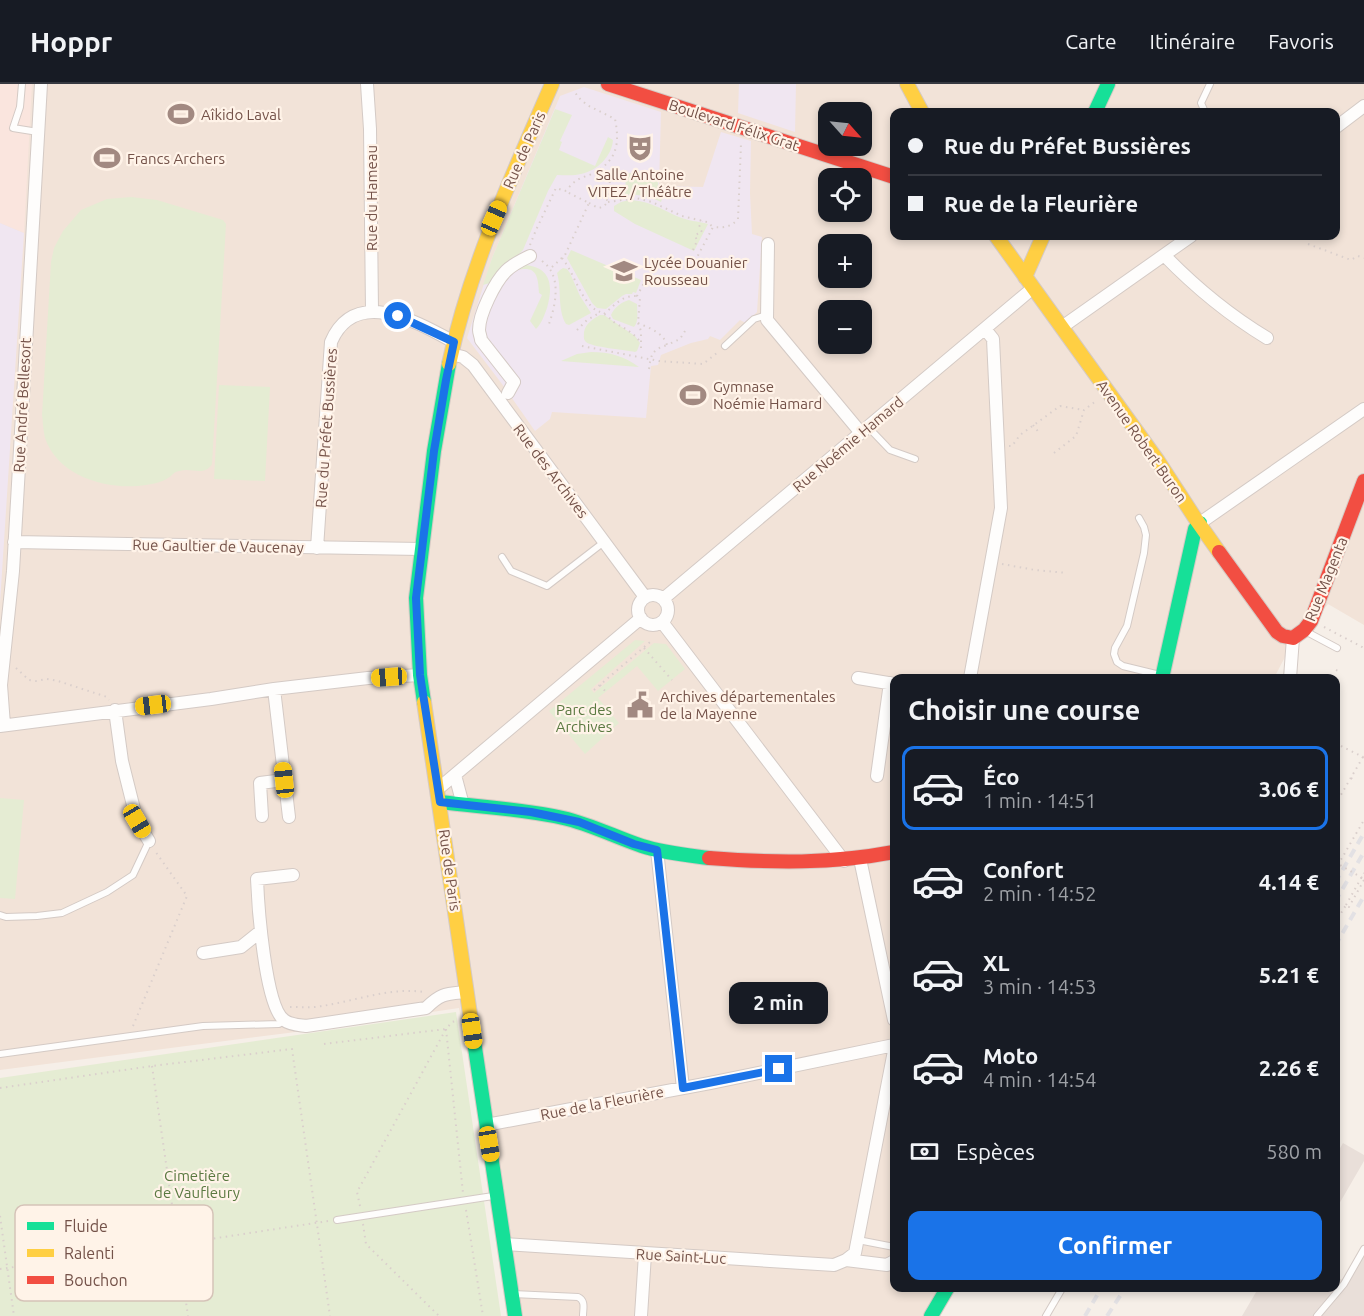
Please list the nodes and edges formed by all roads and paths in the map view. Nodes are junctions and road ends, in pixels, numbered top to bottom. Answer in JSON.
{"nodes":[{"id":1,"x":22,"y":84,"type":"edge"},
{"id":2,"x":41,"y":84,"type":"edge"},
{"id":3,"x":367,"y":84,"type":"edge"},
{"id":4,"x":552,"y":84,"type":"edge"},
{"id":5,"x":608,"y":84,"type":"edge"},
{"id":6,"x":908,"y":84,"type":"edge"},
{"id":7,"x":1108,"y":84,"type":"edge"},
{"id":8,"x":1210,"y":84,"type":"edge"},
{"id":9,"x":578,"y":89,"type":"dead end"},
{"id":10,"x":574,"y":91,"type":"dead end"},
{"id":11,"x":578,"y":95,"type":"junction"},
{"id":12,"x":1364,"y":106,"type":"edge"},
{"id":13,"x":920,"y":108,"type":"edge"},
{"id":14,"x":1097,"y":108,"type":"edge"},
{"id":15,"x":1203,"y":108,"type":"edge"},
{"id":16,"x":1340,"y":124,"type":"edge"},
{"id":17,"x":38,"y":132,"type":"junction"},
{"id":18,"x":741,"y":138,"type":"dead end"},
{"id":19,"x":605,"y":167,"type":"junction"},
{"id":20,"x":890,"y":174,"type":"edge"},
{"id":21,"x":565,"y":191,"type":"junction"},
{"id":22,"x":608,"y":202,"type":"junction"},
{"id":23,"x":589,"y":203,"type":"junction"},
{"id":24,"x":702,"y":221,"type":"junction"},
{"id":25,"x":713,"y":227,"type":"junction"},
{"id":26,"x":999,"y":240,"type":"edge"},
{"id":27,"x":1042,"y":240,"type":"edge"},
{"id":28,"x":1185,"y":240,"type":"edge"},
{"id":29,"x":768,"y":244,"type":"dead end"},
{"id":30,"x":1308,"y":244,"type":"dead end"},
{"id":31,"x":693,"y":250,"type":"dead end"},
{"id":32,"x":530,"y":255,"type":"junction"},
{"id":33,"x":1164,"y":255,"type":"junction"},
{"id":34,"x":562,"y":258,"type":"junction"},
{"id":35,"x":1364,"y":258,"type":"edge"},
{"id":36,"x":695,"y":261,"type":"dead end"},
{"id":37,"x":551,"y":268,"type":"junction"},
{"id":38,"x":1029,"y":282,"type":"junction"},
{"id":39,"x":644,"y":283,"type":"dead end"},
{"id":40,"x":637,"y":296,"type":"junction"},
{"id":41,"x":372,"y":311,"type":"junction"},
{"id":42,"x":602,"y":313,"type":"junction"},
{"id":43,"x":767,"y":314,"type":"junction"},
{"id":44,"x":638,"y":323,"type":"junction"},
{"id":45,"x":549,"y":324,"type":"dead end"},
{"id":46,"x":1062,"y":327,"type":"junction"},
{"id":47,"x":985,"y":328,"type":"junction"},
{"id":48,"x":577,"y":330,"type":"dead end"},
{"id":49,"x":685,"y":331,"type":"dead end"},
{"id":50,"x":1267,"y":339,"type":"dead end"},
{"id":51,"x":641,"y":344,"type":"junction"},
{"id":52,"x":667,"y":345,"type":"junction"},
{"id":53,"x":582,"y":346,"type":"dead end"},
{"id":54,"x":725,"y":346,"type":"joint"},
{"id":55,"x":453,"y":348,"type":"junction"},
{"id":56,"x":641,"y":348,"type":"dead end"},
{"id":57,"x":650,"y":359,"type":"junction"},
{"id":58,"x":649,"y":369,"type":"dead end"},
{"id":59,"x":1108,"y":392,"type":"junction"},
{"id":60,"x":508,"y":393,"type":"dead end"},
{"id":61,"x":1364,"y":409,"type":"edge"},
{"id":62,"x":1084,"y":410,"type":"junction"},
{"id":63,"x":1034,"y":425,"type":"junction"},
{"id":64,"x":865,"y":430,"type":"junction"},
{"id":65,"x":1040,"y":434,"type":"dead end"},
{"id":66,"x":997,"y":447,"type":"junction"},
{"id":67,"x":1054,"y":453,"type":"dead end"},
{"id":68,"x":915,"y":459,"type":"dead end"},
{"id":69,"x":1364,"y":481,"type":"edge"},
{"id":70,"x":1139,"y":518,"type":"dead end"},
{"id":71,"x":1200,"y":523,"type":"junction"},
{"id":72,"x":14,"y":542,"type":"junction"},
{"id":73,"x":604,"y":542,"type":"junction"},
{"id":74,"x":317,"y":548,"type":"junction"},
{"id":75,"x":422,"y":549,"type":"junction"},
{"id":76,"x":502,"y":557,"type":"dead end"},
{"id":77,"x":991,"y":562,"type":"junction"},
{"id":78,"x":1067,"y":573,"type":"dead end"},
{"id":79,"x":645,"y":597,"type":"junction"},
{"id":80,"x":663,"y":599,"type":"junction"},
{"id":81,"x":641,"y":618,"type":"junction"},
{"id":82,"x":662,"y":621,"type":"junction"},
{"id":83,"x":1303,"y":630,"type":"junction"},
{"id":84,"x":650,"y":642,"type":"dead end"},
{"id":85,"x":644,"y":647,"type":"junction"},
{"id":86,"x":1336,"y":648,"type":"dead end"},
{"id":87,"x":1364,"y":648,"type":"edge"},
{"id":88,"x":2,"y":659,"type":"edge"},
{"id":89,"x":1336,"y":670,"type":"dead end"},
{"id":90,"x":1341,"y":672,"type":"dead end"},
{"id":91,"x":972,"y":674,"type":"edge"},
{"id":92,"x":1151,"y":674,"type":"edge"},
{"id":93,"x":1163,"y":674,"type":"edge"},
{"id":94,"x":1291,"y":674,"type":"edge"},
{"id":95,"x":420,"y":675,"type":"junction"},
{"id":96,"x":858,"y":678,"type":"dead end"},
{"id":97,"x":672,"y":680,"type":"dead end"},
{"id":98,"x":890,"y":684,"type":"edge"},
{"id":99,"x":600,"y":685,"type":"junction"},
{"id":100,"x":274,"y":689,"type":"junction"},
{"id":101,"x":594,"y":690,"type":"dead end"},
{"id":102,"x":606,"y":692,"type":"dead end"},
{"id":103,"x":890,"y":696,"type":"edge"},
{"id":104,"x":115,"y":710,"type":"junction"},
{"id":105,"x":2,"y":725,"type":"edge"},
{"id":106,"x":1341,"y":746,"type":"dead end"},
{"id":107,"x":1364,"y":757,"type":"edge"},
{"id":108,"x":455,"y":775,"type":"junction"},
{"id":109,"x":877,"y":776,"type":"dead end"},
{"id":110,"x":1351,"y":778,"type":"junction"},
{"id":111,"x":284,"y":780,"type":"junction"},
{"id":112,"x":1356,"y":781,"type":"dead end"},
{"id":113,"x":439,"y":795,"type":"junction"},
{"id":114,"x":1340,"y":797,"type":"edge"},
{"id":115,"x":1340,"y":801,"type":"edge"},
{"id":116,"x":1344,"y":804,"type":"dead end"},
{"id":117,"x":463,"y":805,"type":"junction"},
{"id":118,"x":262,"y":816,"type":"dead end"},
{"id":119,"x":288,"y":817,"type":"dead end"},
{"id":120,"x":1364,"y":820,"type":"edge"},
{"id":121,"x":149,"y":841,"type":"junction"},
{"id":122,"x":657,"y":850,"type":"junction"},
{"id":123,"x":890,"y":853,"type":"edge"},
{"id":124,"x":860,"y":859,"type":"junction"},
{"id":125,"x":844,"y":861,"type":"junction"},
{"id":126,"x":1340,"y":861,"type":"edge"},
{"id":127,"x":1340,"y":865,"type":"edge"},
{"id":128,"x":1364,"y":873,"type":"edge"},
{"id":129,"x":293,"y":875,"type":"dead end"},
{"id":130,"x":1363,"y":879,"type":"edge"},
{"id":131,"x":0,"y":915,"type":"edge"},
{"id":132,"x":1340,"y":915,"type":"edge"},
{"id":133,"x":261,"y":931,"type":"junction"},
{"id":134,"x":203,"y":953,"type":"dead end"},
{"id":135,"x":466,"y":992,"type":"junction"},
{"id":136,"x":438,"y":997,"type":"junction"},
{"id":137,"x":890,"y":1001,"type":"edge"},
{"id":138,"x":274,"y":1007,"type":"junction"},
{"id":139,"x":285,"y":1021,"type":"junction"},
{"id":140,"x":446,"y":1029,"type":"junction"},
{"id":141,"x":130,"y":1035,"type":"junction"},
{"id":142,"x":324,"y":1044,"type":"dead end"},
{"id":143,"x":890,"y":1046,"type":"edge"},
{"id":144,"x":0,"y":1054,"type":"edge"},
{"id":145,"x":152,"y":1066,"type":"junction"},
{"id":146,"x":890,"y":1071,"type":"edge"},
{"id":147,"x":0,"y":1088,"type":"edge"},
{"id":148,"x":683,"y":1088,"type":"junction"},
{"id":149,"x":486,"y":1125,"type":"junction"},
{"id":150,"x":497,"y":1195,"type":"junction"},
{"id":151,"x":465,"y":1200,"type":"junction"},
{"id":152,"x":172,"y":1205,"type":"edge"},
{"id":153,"x":0,"y":1216,"type":"edge"},
{"id":154,"x":361,"y":1216,"type":"junction"},
{"id":155,"x":337,"y":1220,"type":"joint"},
{"id":156,"x":316,"y":1223,"type":"junction"},
{"id":157,"x":213,"y":1239,"type":"edge"},
{"id":158,"x":504,"y":1244,"type":"junction"},
{"id":159,"x":890,"y":1247,"type":"edge"},
{"id":160,"x":1364,"y":1249,"type":"edge"},
{"id":161,"x":853,"y":1251,"type":"junction"},
{"id":162,"x":645,"y":1254,"type":"junction"},
{"id":163,"x":890,"y":1263,"type":"edge"},
{"id":164,"x":15,"y":1267,"type":"edge"},
{"id":165,"x":8,"y":1268,"type":"junction"},
{"id":166,"x":0,"y":1269,"type":"edge"},
{"id":167,"x":1340,"y":1289,"type":"edge"},
{"id":168,"x":945,"y":1292,"type":"edge"},
{"id":169,"x":1060,"y":1292,"type":"edge"},
{"id":170,"x":1337,"y":1292,"type":"edge"},
{"id":171,"x":512,"y":1294,"type":"junction"},
{"id":172,"x":186,"y":1301,"type":"edge"},
{"id":173,"x":14,"y":1316,"type":"edge"},
{"id":174,"x":188,"y":1316,"type":"edge"},
{"id":175,"x":330,"y":1316,"type":"edge"},
{"id":176,"x":439,"y":1316,"type":"edge"},
{"id":177,"x":483,"y":1316,"type":"edge"},
{"id":178,"x":515,"y":1316,"type":"edge"},
{"id":179,"x":583,"y":1316,"type":"edge"},
{"id":180,"x":641,"y":1316,"type":"edge"},
{"id":181,"x":931,"y":1316,"type":"edge"},
{"id":182,"x":1046,"y":1316,"type":"edge"},
{"id":183,"x":1317,"y":1316,"type":"edge"}],
"edges":[{"from":1,"to":17,"type":"lane"},
{"from":2,"to":17,"type":"street","name":"Rue André Bellesort"},
{"from":3,"to":41,"type":"street","name":"Rue du Hameau"},
{"from":4,"to":55,"type":"main road","name":"Rue de Paris"},
{"from":5,"to":20,"type":"main road","name":"Boulevard Félix Grat"},
{"from":6,"to":13,"type":"main road"},
{"from":7,"to":14,"type":"main road"},
{"from":8,"to":15,"type":"lane"},
{"from":9,"to":11,"type":"path"},
{"from":10,"to":11,"type":"path"},
{"from":11,"to":19,"type":"path"},
{"from":12,"to":16,"type":"street"},
{"from":17,"to":72,"type":"street","name":"Rue André Bellesort"},
{"from":18,"to":25,"type":"path"},
{"from":19,"to":21,"type":"path"},
{"from":19,"to":22,"type":"path"},
{"from":21,"to":23,"type":"path"},
{"from":21,"to":32,"type":"path"},
{"from":22,"to":23,"type":"path"},
{"from":22,"to":24,"type":"path"},
{"from":23,"to":34,"type":"path"},
{"from":24,"to":25,"type":"path"},
{"from":24,"to":31,"type":"path"},
{"from":25,"to":36,"type":"path"},
{"from":26,"to":38,"type":"main road","name":"Avenue Robert Buron"},
{"from":27,"to":38,"type":"main road"},
{"from":28,"to":33,"type":"street"},
{"from":29,"to":43,"type":"street"},
{"from":30,"to":35,"type":"path"},
{"from":32,"to":37,"type":"path"},
{"from":32,"to":60,"type":"street"},
{"from":33,"to":46,"type":"street"},
{"from":33,"to":50,"type":"street"},
{"from":34,"to":37,"type":"path"},
{"from":34,"to":42,"type":"path"},
{"from":37,"to":45,"type":"path"},
{"from":38,"to":46,"type":"main road","name":"Avenue Robert Buron"},
{"from":38,"to":47,"type":"street","name":"Rue Noémie Hamard"},
{"from":39,"to":40,"type":"path"},
{"from":40,"to":42,"type":"path"},
{"from":40,"to":44,"type":"path"},
{"from":41,"to":55,"type":"street"},
{"from":41,"to":74,"type":"street","name":"Rue du Préfet Bussières"},
{"from":42,"to":48,"type":"path"},
{"from":42,"to":51,"type":"path"},
{"from":43,"to":54,"type":"lane"},
{"from":43,"to":64,"type":"street"},
{"from":44,"to":51,"type":"path"},
{"from":44,"to":52,"type":"path"},
{"from":46,"to":59,"type":"main road","name":"Avenue Robert Buron"},
{"from":47,"to":64,"type":"street","name":"Rue Noémie Hamard"},
{"from":47,"to":66,"type":"street"},
{"from":49,"to":52,"type":"path"},
{"from":51,"to":56,"type":"path"},
{"from":52,"to":57,"type":"path"},
{"from":53,"to":57,"type":"path"},
{"from":54,"to":57,"type":"path"},
{"from":55,"to":73,"type":"street","name":"Rue des Archives"},
{"from":55,"to":75,"type":"main road","name":"Rue de Paris"},
{"from":57,"to":58,"type":"path"},
{"from":59,"to":62,"type":"path"},
{"from":59,"to":71,"type":"main road","name":"Avenue Robert Buron"},
{"from":61,"to":71,"type":"street"},
{"from":62,"to":63,"type":"path"},
{"from":62,"to":67,"type":"path"},
{"from":63,"to":65,"type":"path"},
{"from":63,"to":66,"type":"path"},
{"from":64,"to":68,"type":"lane"},
{"from":64,"to":80,"type":"street","name":"Rue Noémie Hamard"},
{"from":66,"to":77,"type":"street"},
{"from":69,"to":83,"type":"main road","name":"Rue Magenta"},
{"from":70,"to":92,"type":"lane"},
{"from":71,"to":83,"type":"main road","name":"Avenue Robert Buron"},
{"from":71,"to":93,"type":"main road"},
{"from":72,"to":74,"type":"street","name":"Rue Gaultier de Vaucenay"},
{"from":72,"to":88,"type":"street","name":"Rue André Bellesort"},
{"from":73,"to":76,"type":"lane"},
{"from":73,"to":79,"type":"street","name":"Rue des Archives"},
{"from":74,"to":75,"type":"street","name":"Rue Gaultier de Vaucenay"},
{"from":75,"to":95,"type":"main road","name":"Rue de Paris"},
{"from":77,"to":78,"type":"path"},
{"from":77,"to":91,"type":"street"},
{"from":79,"to":80,"type":"street"},
{"from":79,"to":81,"type":"street"},
{"from":80,"to":82,"type":"street"},
{"from":81,"to":82,"type":"street"},
{"from":81,"to":108,"type":"street"},
{"from":82,"to":125,"type":"street"},
{"from":83,"to":86,"type":"lane"},
{"from":83,"to":87,"type":"path"},
{"from":83,"to":94,"type":"street"},
{"from":84,"to":85,"type":"path"},
{"from":85,"to":97,"type":"path"},
{"from":85,"to":99,"type":"path"},
{"from":88,"to":104,"type":"path"},
{"from":88,"to":105,"type":"street","name":"Rue André Bellesort"},
{"from":89,"to":90,"type":"path"},
{"from":95,"to":100,"type":"street"},
{"from":95,"to":113,"type":"main road","name":"Rue de Paris"},
{"from":96,"to":98,"type":"street"},
{"from":99,"to":101,"type":"path"},
{"from":99,"to":102,"type":"path"},
{"from":100,"to":104,"type":"street"},
{"from":100,"to":111,"type":"street"},
{"from":103,"to":109,"type":"street"},
{"from":104,"to":105,"type":"street"},
{"from":104,"to":121,"type":"street"},
{"from":106,"to":107,"type":"path"},
{"from":107,"to":110,"type":"path"},
{"from":108,"to":113,"type":"street"},
{"from":108,"to":117,"type":"street"},
{"from":110,"to":112,"type":"path"},
{"from":110,"to":114,"type":"path"},
{"from":111,"to":118,"type":"street"},
{"from":111,"to":119,"type":"street"},
{"from":113,"to":117,"type":"main road"},
{"from":113,"to":135,"type":"main road","name":"Rue de Paris"},
{"from":115,"to":116,"type":"path"},
{"from":117,"to":122,"type":"main road"},
{"from":120,"to":126,"type":"path"},
{"from":121,"to":131,"type":"lane"},
{"from":121,"to":141,"type":"path"},
{"from":122,"to":125,"type":"main road"},
{"from":122,"to":148,"type":"street"},
{"from":123,"to":124,"type":"main road"},
{"from":124,"to":125,"type":"main road"},
{"from":124,"to":137,"type":"street"},
{"from":127,"to":130,"type":"path","bridge":true},
{"from":128,"to":130,"type":"path","bridge":true},
{"from":129,"to":133,"type":"street"},
{"from":130,"to":132,"type":"path"},
{"from":133,"to":134,"type":"street"},
{"from":133,"to":138,"type":"street"},
{"from":135,"to":136,"type":"street"},
{"from":135,"to":149,"type":"main road","name":"Rue de Paris"},
{"from":136,"to":138,"type":"path"},
{"from":136,"to":139,"type":"street"},
{"from":138,"to":139,"type":"street"},
{"from":139,"to":141,"type":"lane"},
{"from":140,"to":142,"type":"path"},
{"from":140,"to":151,"type":"path"},
{"from":140,"to":154,"type":"path"},
{"from":141,"to":144,"type":"lane"},
{"from":143,"to":148,"type":"street","name":"Rue de la Fleurière"},
{"from":145,"to":147,"type":"path"},
{"from":145,"to":152,"type":"path"},
{"from":145,"to":156,"type":"path"},
{"from":146,"to":161,"type":"street"},
{"from":148,"to":149,"type":"street","name":"Rue de la Fleurière"},
{"from":149,"to":150,"type":"main road","name":"Rue de Paris"},
{"from":150,"to":151,"type":"lane"},
{"from":150,"to":158,"type":"main road","name":"Rue de Paris"},
{"from":151,"to":154,"type":"lane"},
{"from":151,"to":177,"type":"path"},
{"from":153,"to":165,"type":"path"},
{"from":154,"to":155,"type":"lane"},
{"from":154,"to":176,"type":"path"},
{"from":155,"to":156,"type":"path"},
{"from":156,"to":157,"type":"path"},
{"from":156,"to":175,"type":"path"},
{"from":158,"to":162,"type":"street","name":"Rue Saint-Luc"},
{"from":158,"to":171,"type":"main road","name":"Rue de Paris"},
{"from":159,"to":161,"type":"lane"},
{"from":160,"to":167,"type":"lane"},
{"from":161,"to":162,"type":"street","name":"Rue Saint-Luc"},
{"from":161,"to":163,"type":"street","name":"Rue Saint-Luc"},
{"from":162,"to":180,"type":"street"},
{"from":164,"to":165,"type":"path"},
{"from":165,"to":166,"type":"path"},
{"from":165,"to":173,"type":"path"},
{"from":168,"to":181,"type":"main road"},
{"from":169,"to":182,"type":"lane"},
{"from":170,"to":183,"type":"lane"},
{"from":171,"to":178,"type":"main road","name":"Rue de Paris"},
{"from":171,"to":179,"type":"lane"},
{"from":172,"to":174,"type":"path"}]}
